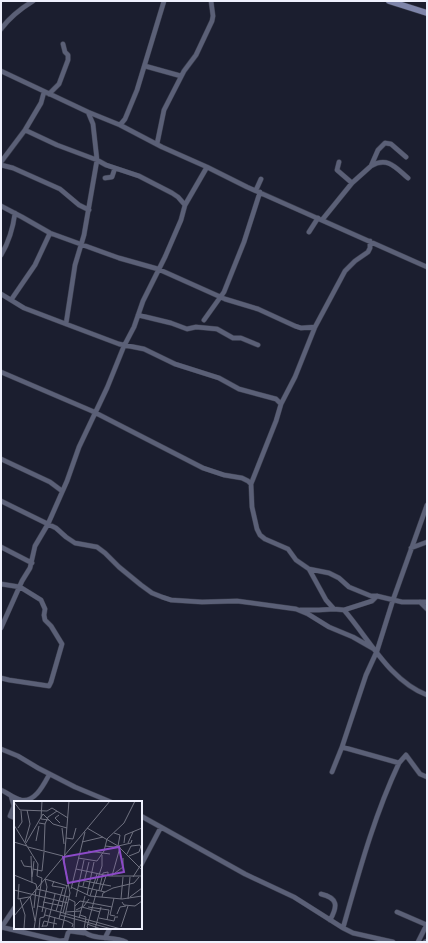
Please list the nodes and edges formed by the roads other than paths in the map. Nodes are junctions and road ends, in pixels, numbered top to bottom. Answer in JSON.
{"nodes":[{"id":1,"x":33,"y":1,"type":"edge"},
{"id":2,"x":164,"y":1,"type":"edge"},
{"id":3,"x":211,"y":1,"type":"edge"},
{"id":4,"x":389,"y":1,"type":"edge"},
{"id":5,"x":427,"y":13,"type":"edge"},
{"id":6,"x":1,"y":29,"type":"edge"},
{"id":7,"x":63,"y":44,"type":"dead end"},
{"id":8,"x":145,"y":66,"type":"junction"},
{"id":9,"x":1,"y":71,"type":"edge"},
{"id":10,"x":181,"y":76,"type":"junction"},
{"id":11,"x":46,"y":93,"type":"junction"},
{"id":12,"x":88,"y":112,"type":"junction"},
{"id":13,"x":120,"y":125,"type":"junction"},
{"id":14,"x":25,"y":130,"type":"junction"},
{"id":15,"x":157,"y":144,"type":"junction"},
{"id":16,"x":406,"y":158,"type":"dead end"},
{"id":17,"x":97,"y":160,"type":"junction"},
{"id":18,"x":339,"y":162,"type":"dead end"},
{"id":19,"x":1,"y":163,"type":"edge"},
{"id":20,"x":372,"y":166,"type":"junction"},
{"id":21,"x":207,"y":167,"type":"junction"},
{"id":22,"x":115,"y":168,"type":"junction"},
{"id":23,"x":105,"y":178,"type":"dead end"},
{"id":24,"x":408,"y":178,"type":"dead end"},
{"id":25,"x":261,"y":179,"type":"dead end"},
{"id":26,"x":352,"y":183,"type":"junction"},
{"id":27,"x":258,"y":191,"type":"junction"},
{"id":28,"x":185,"y":205,"type":"junction"},
{"id":29,"x":1,"y":206,"type":"edge"},
{"id":30,"x":89,"y":210,"type":"junction"},
{"id":31,"x":14,"y":213,"type":"junction"},
{"id":32,"x":320,"y":219,"type":"junction"},
{"id":33,"x":309,"y":232,"type":"dead end"},
{"id":34,"x":50,"y":233,"type":"junction"},
{"id":35,"x":370,"y":241,"type":"junction"},
{"id":36,"x":82,"y":245,"type":"junction"},
{"id":37,"x":1,"y":255,"type":"edge"},
{"id":38,"x":427,"y":261,"type":"edge"},
{"id":39,"x":426,"y":266,"type":"edge"},
{"id":40,"x":158,"y":269,"type":"junction"},
{"id":41,"x":1,"y":294,"type":"edge"},
{"id":42,"x":221,"y":296,"type":"junction"},
{"id":43,"x":11,"y":300,"type":"junction"},
{"id":44,"x":138,"y":315,"type":"junction"},
{"id":45,"x":204,"y":320,"type":"dead end"},
{"id":46,"x":66,"y":324,"type":"junction"},
{"id":47,"x":315,"y":327,"type":"junction"},
{"id":48,"x":258,"y":345,"type":"dead end"},
{"id":49,"x":124,"y":346,"type":"junction"},
{"id":50,"x":1,"y":372,"type":"edge"},
{"id":51,"x":281,"y":404,"type":"junction"},
{"id":52,"x":95,"y":413,"type":"junction"},
{"id":53,"x":1,"y":458,"type":"edge"},
{"id":54,"x":251,"y":484,"type":"junction"},
{"id":55,"x":62,"y":491,"type":"junction"},
{"id":56,"x":1,"y":501,"type":"edge"},
{"id":57,"x":427,"y":505,"type":"edge"},
{"id":58,"x":48,"y":524,"type":"junction"},
{"id":59,"x":427,"y":542,"type":"edge"},
{"id":60,"x":1,"y":547,"type":"edge"},
{"id":61,"x":412,"y":548,"type":"junction"},
{"id":62,"x":32,"y":563,"type":"junction"},
{"id":63,"x":309,"y":570,"type":"junction"},
{"id":64,"x":1,"y":584,"type":"edge"},
{"id":65,"x":20,"y":587,"type":"junction"},
{"id":66,"x":377,"y":596,"type":"junction"},
{"id":67,"x":393,"y":600,"type":"junction"},
{"id":68,"x":420,"y":602,"type":"junction"},
{"id":69,"x":427,"y":602,"type":"edge"},
{"id":70,"x":296,"y":609,"type":"junction"},
{"id":71,"x":334,"y":609,"type":"junction"},
{"id":72,"x":427,"y":609,"type":"edge"},
{"id":73,"x":344,"y":610,"type":"junction"},
{"id":74,"x":1,"y":628,"type":"edge"},
{"id":75,"x":377,"y":651,"type":"junction"},
{"id":76,"x":1,"y":678,"type":"edge"},
{"id":77,"x":427,"y":695,"type":"edge"},
{"id":78,"x":342,"y":747,"type":"junction"},
{"id":79,"x":1,"y":749,"type":"edge"},
{"id":80,"x":399,"y":763,"type":"junction"},
{"id":81,"x":332,"y":772,"type":"dead end"},
{"id":82,"x":49,"y":774,"type":"junction"},
{"id":83,"x":427,"y":777,"type":"edge"},
{"id":84,"x":1,"y":790,"type":"edge"},
{"id":85,"x":11,"y":796,"type":"junction"},
{"id":86,"x":109,"y":801,"type":"edge"},
{"id":87,"x":14,"y":806,"type":"edge"},
{"id":88,"x":14,"y":806,"type":"edge"},
{"id":89,"x":142,"y":817,"type":"edge"},
{"id":90,"x":14,"y":818,"type":"edge"},
{"id":91,"x":161,"y":827,"type":"junction"},
{"id":92,"x":142,"y":863,"type":"edge"},
{"id":93,"x":321,"y":894,"type":"dead end"},
{"id":94,"x":14,"y":908,"type":"edge"},
{"id":95,"x":397,"y":912,"type":"dead end"},
{"id":96,"x":330,"y":920,"type":"junction"},
{"id":97,"x":427,"y":924,"type":"edge"},
{"id":98,"x":1,"y":927,"type":"edge"},
{"id":99,"x":343,"y":928,"type":"junction"},
{"id":100,"x":81,"y":929,"type":"edge"},
{"id":101,"x":110,"y":929,"type":"edge"},
{"id":102,"x":84,"y":933,"type":"junction"},
{"id":103,"x":105,"y":938,"type":"junction"},
{"id":104,"x":126,"y":942,"type":"edge"},
{"id":105,"x":393,"y":942,"type":"edge"},
{"id":106,"x":418,"y":942,"type":"edge"}],
"edges":[{"from":1,"to":6,"type":"street"},
{"from":2,"to":8,"type":"street"},
{"from":3,"to":10,"type":"street"},
{"from":4,"to":5,"type":"street"},
{"from":7,"to":11,"type":"street"},
{"from":8,"to":10,"type":"street"},
{"from":8,"to":13,"type":"street"},
{"from":9,"to":11,"type":"street"},
{"from":10,"to":15,"type":"street"},
{"from":11,"to":12,"type":"street"},
{"from":11,"to":14,"type":"street"},
{"from":12,"to":13,"type":"street"},
{"from":12,"to":17,"type":"street"},
{"from":13,"to":15,"type":"street"},
{"from":14,"to":17,"type":"street"},
{"from":14,"to":19,"type":"street"},
{"from":15,"to":21,"type":"street"},
{"from":16,"to":20,"type":"street"},
{"from":17,"to":22,"type":"street"},
{"from":17,"to":30,"type":"street"},
{"from":18,"to":26,"type":"street"},
{"from":19,"to":30,"type":"street"},
{"from":20,"to":24,"type":"street"},
{"from":20,"to":26,"type":"street"},
{"from":21,"to":27,"type":"street"},
{"from":21,"to":28,"type":"street"},
{"from":22,"to":23,"type":"street"},
{"from":22,"to":28,"type":"street"},
{"from":25,"to":27,"type":"street"},
{"from":26,"to":32,"type":"street"},
{"from":27,"to":32,"type":"street"},
{"from":27,"to":42,"type":"street"},
{"from":28,"to":40,"type":"street"},
{"from":29,"to":31,"type":"street"},
{"from":30,"to":36,"type":"street"},
{"from":31,"to":34,"type":"street"},
{"from":31,"to":37,"type":"street"},
{"from":32,"to":33,"type":"street"},
{"from":32,"to":35,"type":"street"},
{"from":34,"to":36,"type":"street"},
{"from":34,"to":43,"type":"street"},
{"from":35,"to":39,"type":"street"},
{"from":35,"to":47,"type":"street"},
{"from":36,"to":40,"type":"street"},
{"from":36,"to":46,"type":"street"},
{"from":38,"to":39,"type":"street"},
{"from":40,"to":42,"type":"street"},
{"from":40,"to":44,"type":"street"},
{"from":41,"to":43,"type":"street"},
{"from":42,"to":45,"type":"street"},
{"from":42,"to":47,"type":"street"},
{"from":43,"to":46,"type":"street"},
{"from":44,"to":48,"type":"street"},
{"from":44,"to":49,"type":"street"},
{"from":46,"to":49,"type":"street"},
{"from":47,"to":51,"type":"street"},
{"from":49,"to":51,"type":"street"},
{"from":49,"to":52,"type":"street"},
{"from":50,"to":52,"type":"street"},
{"from":51,"to":54,"type":"street"},
{"from":52,"to":54,"type":"street"},
{"from":52,"to":55,"type":"street"},
{"from":53,"to":55,"type":"street"},
{"from":54,"to":63,"type":"street"},
{"from":55,"to":58,"type":"street"},
{"from":56,"to":58,"type":"street"},
{"from":57,"to":61,"type":"street"},
{"from":58,"to":62,"type":"street"},
{"from":58,"to":70,"type":"street"},
{"from":59,"to":61,"type":"street"},
{"from":60,"to":62,"type":"street"},
{"from":61,"to":67,"type":"street"},
{"from":62,"to":65,"type":"street"},
{"from":63,"to":66,"type":"street"},
{"from":63,"to":71,"type":"street"},
{"from":64,"to":65,"type":"street"},
{"from":65,"to":74,"type":"street"},
{"from":65,"to":76,"type":"street"},
{"from":66,"to":67,"type":"street"},
{"from":66,"to":73,"type":"street"},
{"from":67,"to":68,"type":"street"},
{"from":67,"to":75,"type":"street"},
{"from":68,"to":69,"type":"street"},
{"from":68,"to":72,"type":"street"},
{"from":70,"to":71,"type":"street"},
{"from":70,"to":75,"type":"street"},
{"from":71,"to":73,"type":"street"},
{"from":73,"to":75,"type":"street"},
{"from":75,"to":77,"type":"street"},
{"from":75,"to":78,"type":"street"},
{"from":78,"to":80,"type":"street"},
{"from":78,"to":81,"type":"street"},
{"from":79,"to":82,"type":"street"},
{"from":80,"to":83,"type":"street"},
{"from":80,"to":99,"type":"street"},
{"from":82,"to":85,"type":"street"},
{"from":82,"to":86,"type":"street"},
{"from":84,"to":85,"type":"street"},
{"from":85,"to":88,"type":"street"},
{"from":87,"to":90,"type":"street"},
{"from":89,"to":91,"type":"street"},
{"from":91,"to":92,"type":"street"},
{"from":91,"to":96,"type":"street"},
{"from":93,"to":96,"type":"street"},
{"from":94,"to":98,"type":"street"},
{"from":95,"to":97,"type":"street"},
{"from":96,"to":99,"type":"street"},
{"from":97,"to":106,"type":"street"},
{"from":98,"to":102,"type":"street"},
{"from":99,"to":105,"type":"street"},
{"from":100,"to":102,"type":"street"},
{"from":101,"to":103,"type":"street"},
{"from":102,"to":103,"type":"street"},
{"from":103,"to":104,"type":"street"}]}
